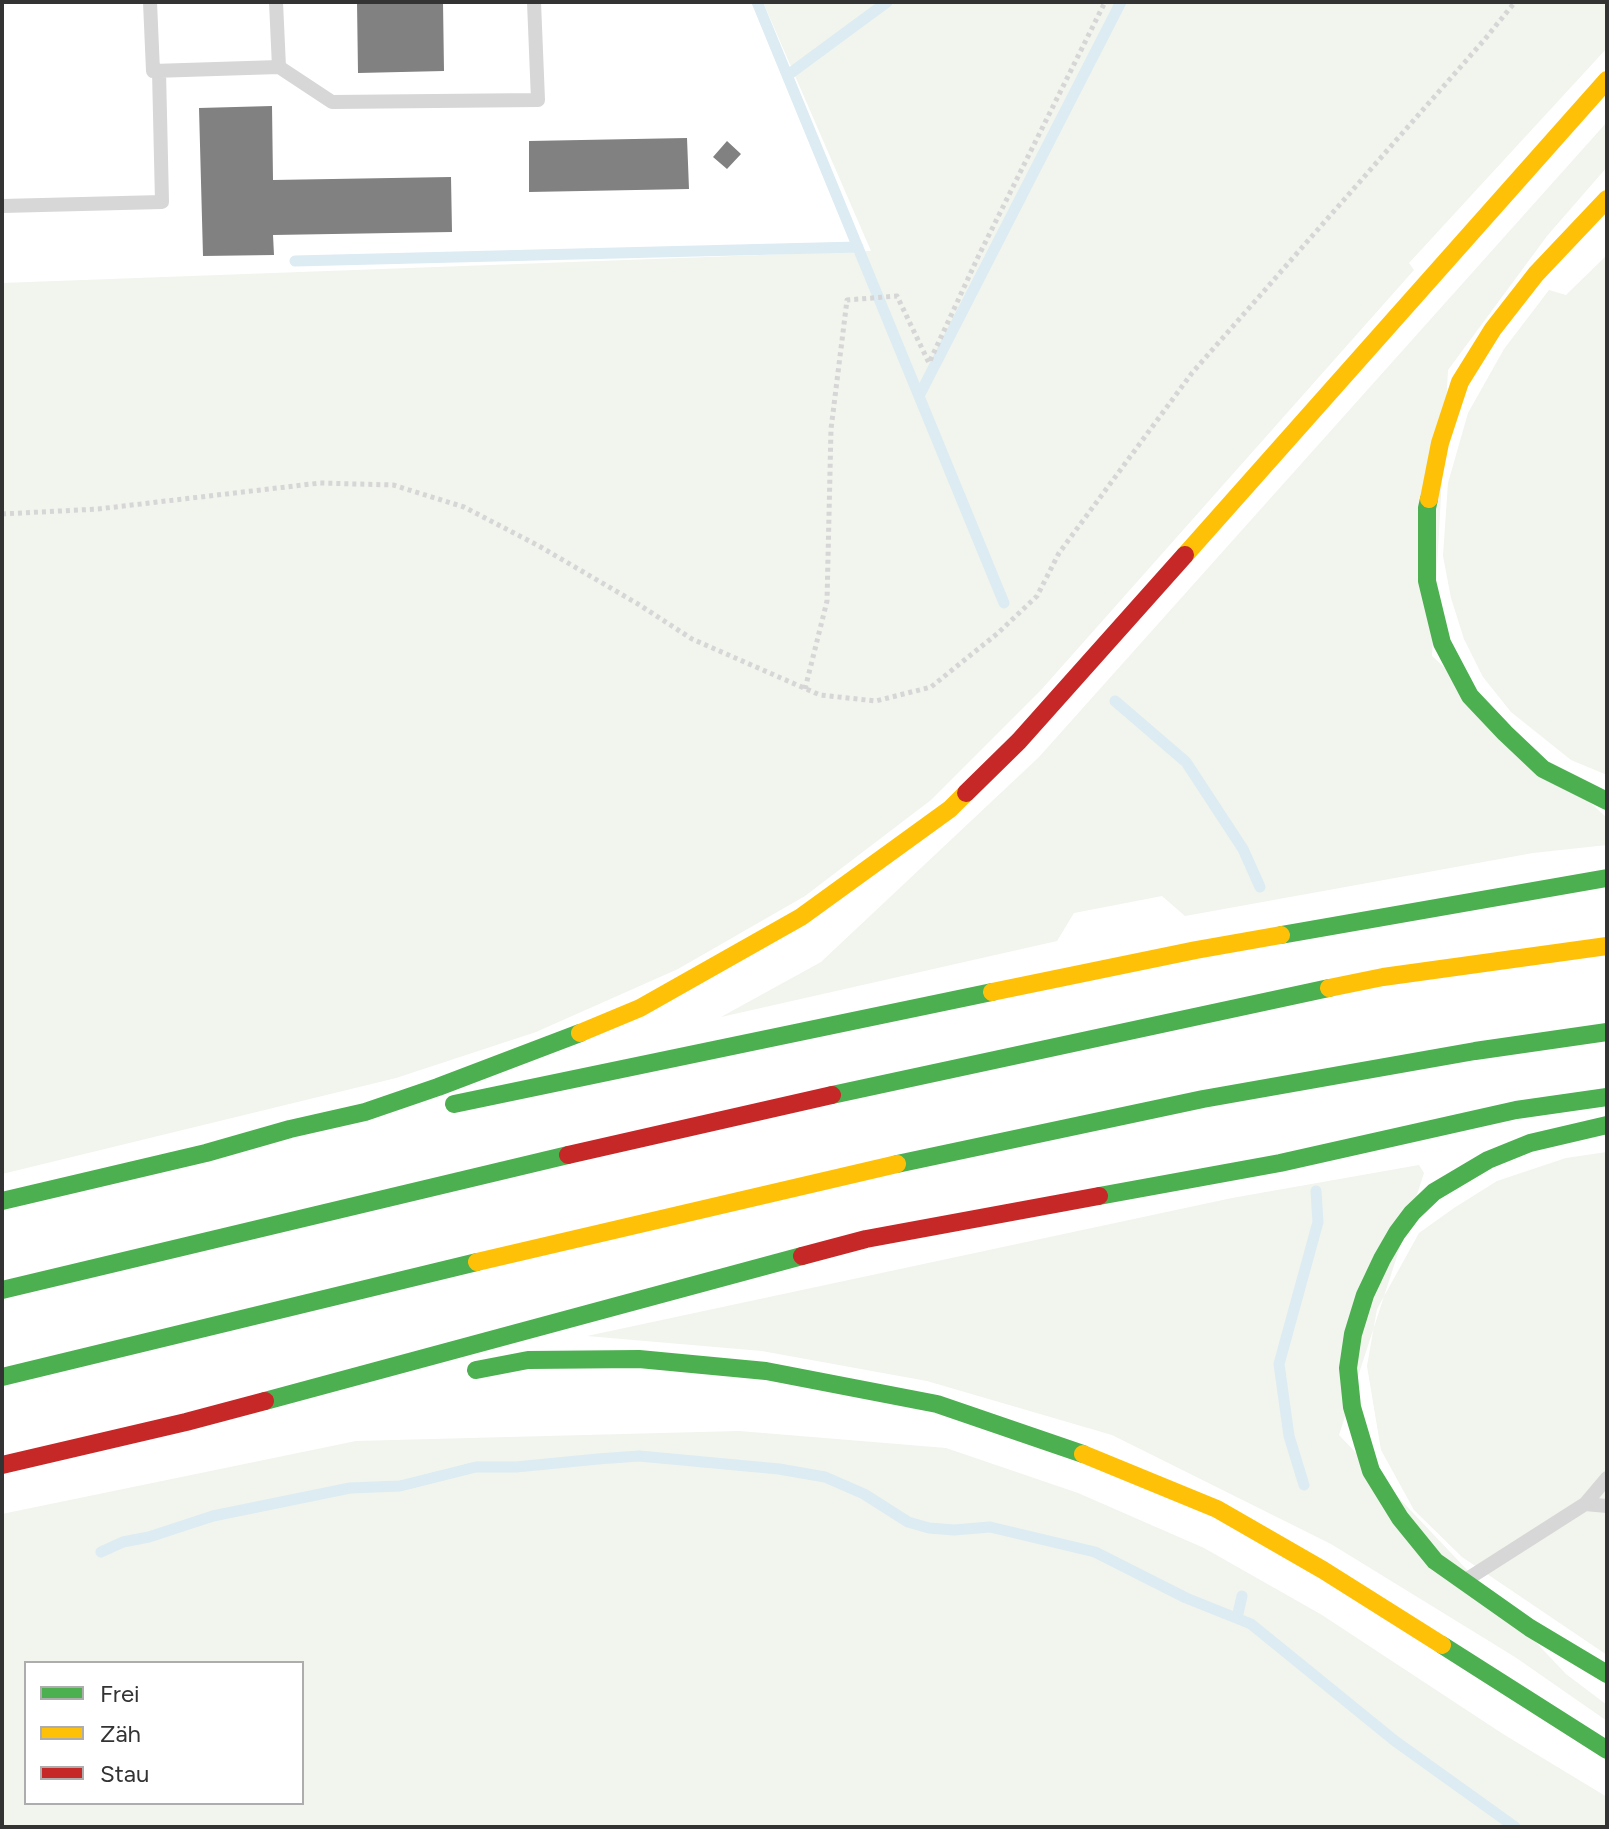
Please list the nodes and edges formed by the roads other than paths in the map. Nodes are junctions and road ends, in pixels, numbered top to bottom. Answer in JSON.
{"nodes":[{"id":1,"x":150,"y":2,"type":"edge"},
{"id":2,"x":276,"y":2,"type":"edge"},
{"id":3,"x":534,"y":2,"type":"edge"},
{"id":4,"x":279,"y":67,"type":"junction"},
{"id":5,"x":159,"y":71,"type":"junction"},
{"id":6,"x":1607,"y":80,"type":"edge"},
{"id":7,"x":1607,"y":199,"type":"edge"},
{"id":8,"x":2,"y":206,"type":"edge"},
{"id":9,"x":1607,"y":801,"type":"edge"},
{"id":10,"x":1607,"y":878,"type":"edge"},
{"id":11,"x":1607,"y":946,"type":"edge"},
{"id":12,"x":1607,"y":1032,"type":"edge"},
{"id":13,"x":1607,"y":1097,"type":"edge"},
{"id":14,"x":1607,"y":1125,"type":"edge"},
{"id":15,"x":76,"y":1183,"type":"junction"},
{"id":16,"x":2,"y":1201,"type":"edge"},
{"id":17,"x":2,"y":1290,"type":"edge"},
{"id":18,"x":466,"y":1371,"type":"dead end"},
{"id":19,"x":2,"y":1377,"type":"edge"},
{"id":20,"x":388,"y":1386,"type":"dead end"},
{"id":21,"x":186,"y":1422,"type":"junction"},
{"id":22,"x":2,"y":1465,"type":"edge"},
{"id":23,"x":1607,"y":1478,"type":"edge"},
{"id":24,"x":1585,"y":1504,"type":"junction"},
{"id":25,"x":1607,"y":1506,"type":"edge"},
{"id":26,"x":1464,"y":1581,"type":"junction"},
{"id":27,"x":1607,"y":1674,"type":"edge"},
{"id":28,"x":1607,"y":1750,"type":"edge"}],
"edges":[{"from":1,"to":5,"type":"lane"},
{"from":2,"to":4,"type":"lane"},
{"from":3,"to":4,"type":"lane"},
{"from":4,"to":5,"type":"lane"},
{"from":5,"to":8,"type":"lane"},
{"from":6,"to":15,"type":"highway"},
{"from":7,"to":9,"type":"highway"},
{"from":10,"to":15,"type":"highway"},
{"from":11,"to":17,"type":"highway"},
{"from":12,"to":19,"type":"highway"},
{"from":13,"to":21,"type":"highway"},
{"from":14,"to":26,"type":"highway"},
{"from":15,"to":16,"type":"highway"},
{"from":18,"to":28,"type":"highway"},
{"from":20,"to":21,"type":"highway"},
{"from":21,"to":22,"type":"highway"},
{"from":23,"to":24,"type":"lane"},
{"from":24,"to":25,"type":"lane"},
{"from":24,"to":26,"type":"lane"},
{"from":26,"to":27,"type":"highway"}]}
